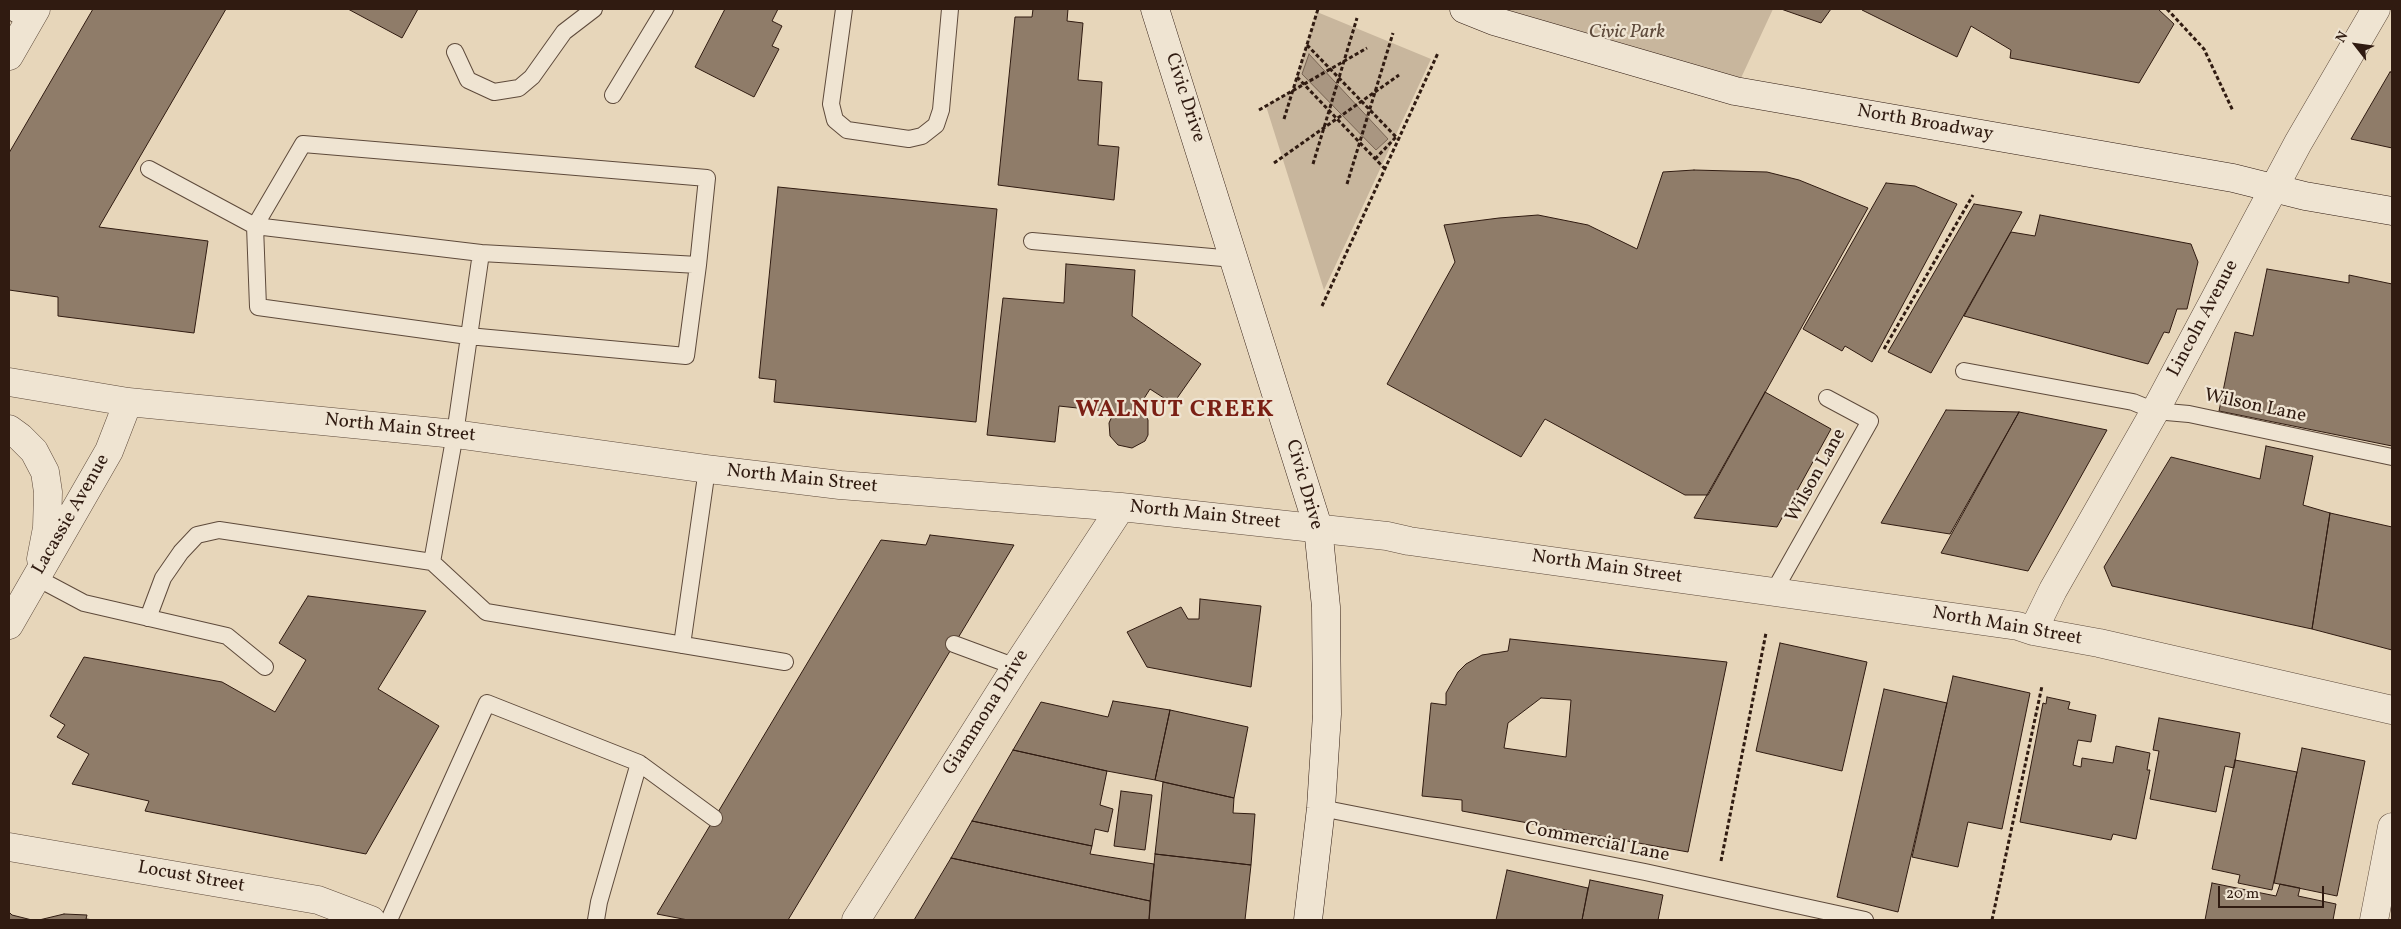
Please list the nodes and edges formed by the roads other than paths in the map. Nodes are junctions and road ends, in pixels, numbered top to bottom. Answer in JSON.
{"nodes":[{"id":1,"x":594,"y":9,"type":"edge"},
{"id":2,"x":665,"y":9,"type":"edge"},
{"id":3,"x":844,"y":9,"type":"edge"},
{"id":4,"x":950,"y":9,"type":"edge"},
{"id":5,"x":1155,"y":9,"type":"edge"},
{"id":6,"x":1464,"y":9,"type":"edge"},
{"id":7,"x":2376,"y":9,"type":"edge"},
{"id":8,"x":24,"y":14,"type":"edge"},
{"id":9,"x":455,"y":52,"type":"dead end"},
{"id":10,"x":9,"y":56,"type":"edge"},
{"id":11,"x":613,"y":95,"type":"dead end"},
{"id":12,"x":149,"y":169,"type":"dead end"},
{"id":13,"x":2274,"y":189,"type":"junction"},
{"id":14,"x":2392,"y":212,"type":"edge"},
{"id":15,"x":255,"y":226,"type":"junction"},
{"id":16,"x":1032,"y":241,"type":"dead end"},
{"id":17,"x":481,"y":254,"type":"junction"},
{"id":18,"x":1234,"y":260,"type":"junction"},
{"id":19,"x":698,"y":265,"type":"junction"},
{"id":20,"x":468,"y":336,"type":"junction"},
{"id":21,"x":1964,"y":371,"type":"dead end"},
{"id":22,"x":9,"y":382,"type":"edge"},
{"id":23,"x":1827,"y":398,"type":"dead end"},
{"id":24,"x":128,"y":402,"type":"junction"},
{"id":25,"x":2154,"y":411,"type":"junction"},
{"id":26,"x":9,"y":429,"type":"edge"},
{"id":27,"x":455,"y":434,"type":"junction"},
{"id":28,"x":2392,"y":457,"type":"edge"},
{"id":29,"x":707,"y":469,"type":"junction"},
{"id":30,"x":1121,"y":507,"type":"junction"},
{"id":31,"x":1318,"y":527,"type":"junction"},
{"id":32,"x":432,"y":562,"type":"junction"},
{"id":33,"x":37,"y":578,"type":"junction"},
{"id":34,"x":1774,"y":591,"type":"junction"},
{"id":35,"x":148,"y":618,"type":"junction"},
{"id":36,"x":9,"y":625,"type":"edge"},
{"id":37,"x":2033,"y":631,"type":"junction"},
{"id":38,"x":954,"y":644,"type":"dead end"},
{"id":39,"x":682,"y":645,"type":"junction"},
{"id":40,"x":785,"y":662,"type":"dead end"},
{"id":41,"x":265,"y":667,"type":"dead end"},
{"id":42,"x":1016,"y":667,"type":"junction"},
{"id":43,"x":2392,"y":710,"type":"edge"},
{"id":44,"x":638,"y":763,"type":"junction"},
{"id":45,"x":1321,"y":808,"type":"junction"},
{"id":46,"x":714,"y":818,"type":"dead end"},
{"id":47,"x":2392,"y":827,"type":"edge"},
{"id":48,"x":9,"y":847,"type":"edge"},
{"id":49,"x":371,"y":920,"type":"edge"},
{"id":50,"x":389,"y":920,"type":"edge"},
{"id":51,"x":596,"y":920,"type":"edge"},
{"id":52,"x":856,"y":920,"type":"edge"},
{"id":53,"x":1308,"y":920,"type":"edge"},
{"id":54,"x":1864,"y":920,"type":"edge"},
{"id":55,"x":2374,"y":920,"type":"edge"}],
"edges":[{"from":1,"to":9,"type":"lane"},
{"from":2,"to":11,"type":"lane"},
{"from":3,"to":4,"type":"lane"},
{"from":5,"to":18,"type":"street","name":"Civic Drive"},
{"from":6,"to":13,"type":"street","name":"North Broadway"},
{"from":7,"to":13,"type":"street","name":"Lincoln Avenue"},
{"from":8,"to":10,"type":"street"},
{"from":12,"to":15,"type":"lane"},
{"from":13,"to":14,"type":"street","name":"North Broadway"},
{"from":13,"to":25,"type":"street","name":"Lincoln Avenue"},
{"from":15,"to":17,"type":"lane"},
{"from":15,"to":19,"type":"lane"},
{"from":15,"to":20,"type":"lane"},
{"from":16,"to":18,"type":"lane"},
{"from":17,"to":19,"type":"lane"},
{"from":17,"to":20,"type":"lane"},
{"from":18,"to":31,"type":"street","name":"Civic Drive"},
{"from":19,"to":20,"type":"lane"},
{"from":20,"to":27,"type":"lane"},
{"from":21,"to":25,"type":"lane","name":"Wilson Lane"},
{"from":22,"to":24,"type":"street","name":"North Main Street"},
{"from":23,"to":34,"type":"lane","name":"Wilson Lane"},
{"from":24,"to":27,"type":"street","name":"North Main Street"},
{"from":24,"to":33,"type":"street","name":"Lacassie Avenue"},
{"from":25,"to":28,"type":"lane","name":"Wilson Lane"},
{"from":25,"to":37,"type":"street","name":"Lincoln Avenue"},
{"from":26,"to":33,"type":"street"},
{"from":27,"to":29,"type":"street","name":"North Main Street"},
{"from":27,"to":32,"type":"lane"},
{"from":29,"to":30,"type":"street","name":"North Main Street"},
{"from":29,"to":39,"type":"lane"},
{"from":30,"to":31,"type":"street","name":"North Main Street"},
{"from":30,"to":42,"type":"street","name":"Giammona Drive"},
{"from":31,"to":34,"type":"street","name":"North Main Street"},
{"from":31,"to":45,"type":"street","name":"Civic Drive"},
{"from":32,"to":35,"type":"lane"},
{"from":32,"to":39,"type":"lane"},
{"from":33,"to":35,"type":"lane"},
{"from":33,"to":36,"type":"street","name":"Lacassie Avenue"},
{"from":34,"to":37,"type":"street","name":"North Main Street"},
{"from":35,"to":41,"type":"lane"},
{"from":37,"to":43,"type":"street","name":"North Main Street"},
{"from":38,"to":42,"type":"lane"},
{"from":39,"to":40,"type":"lane"},
{"from":42,"to":52,"type":"street","name":"Giammona Drive"},
{"from":44,"to":46,"type":"lane"},
{"from":44,"to":50,"type":"lane"},
{"from":44,"to":51,"type":"lane"},
{"from":45,"to":53,"type":"street","name":"Civic Drive"},
{"from":45,"to":54,"type":"lane","name":"Commercial Lane"},
{"from":47,"to":55,"type":"street"},
{"from":48,"to":49,"type":"street","name":"Locust Street"}]}
